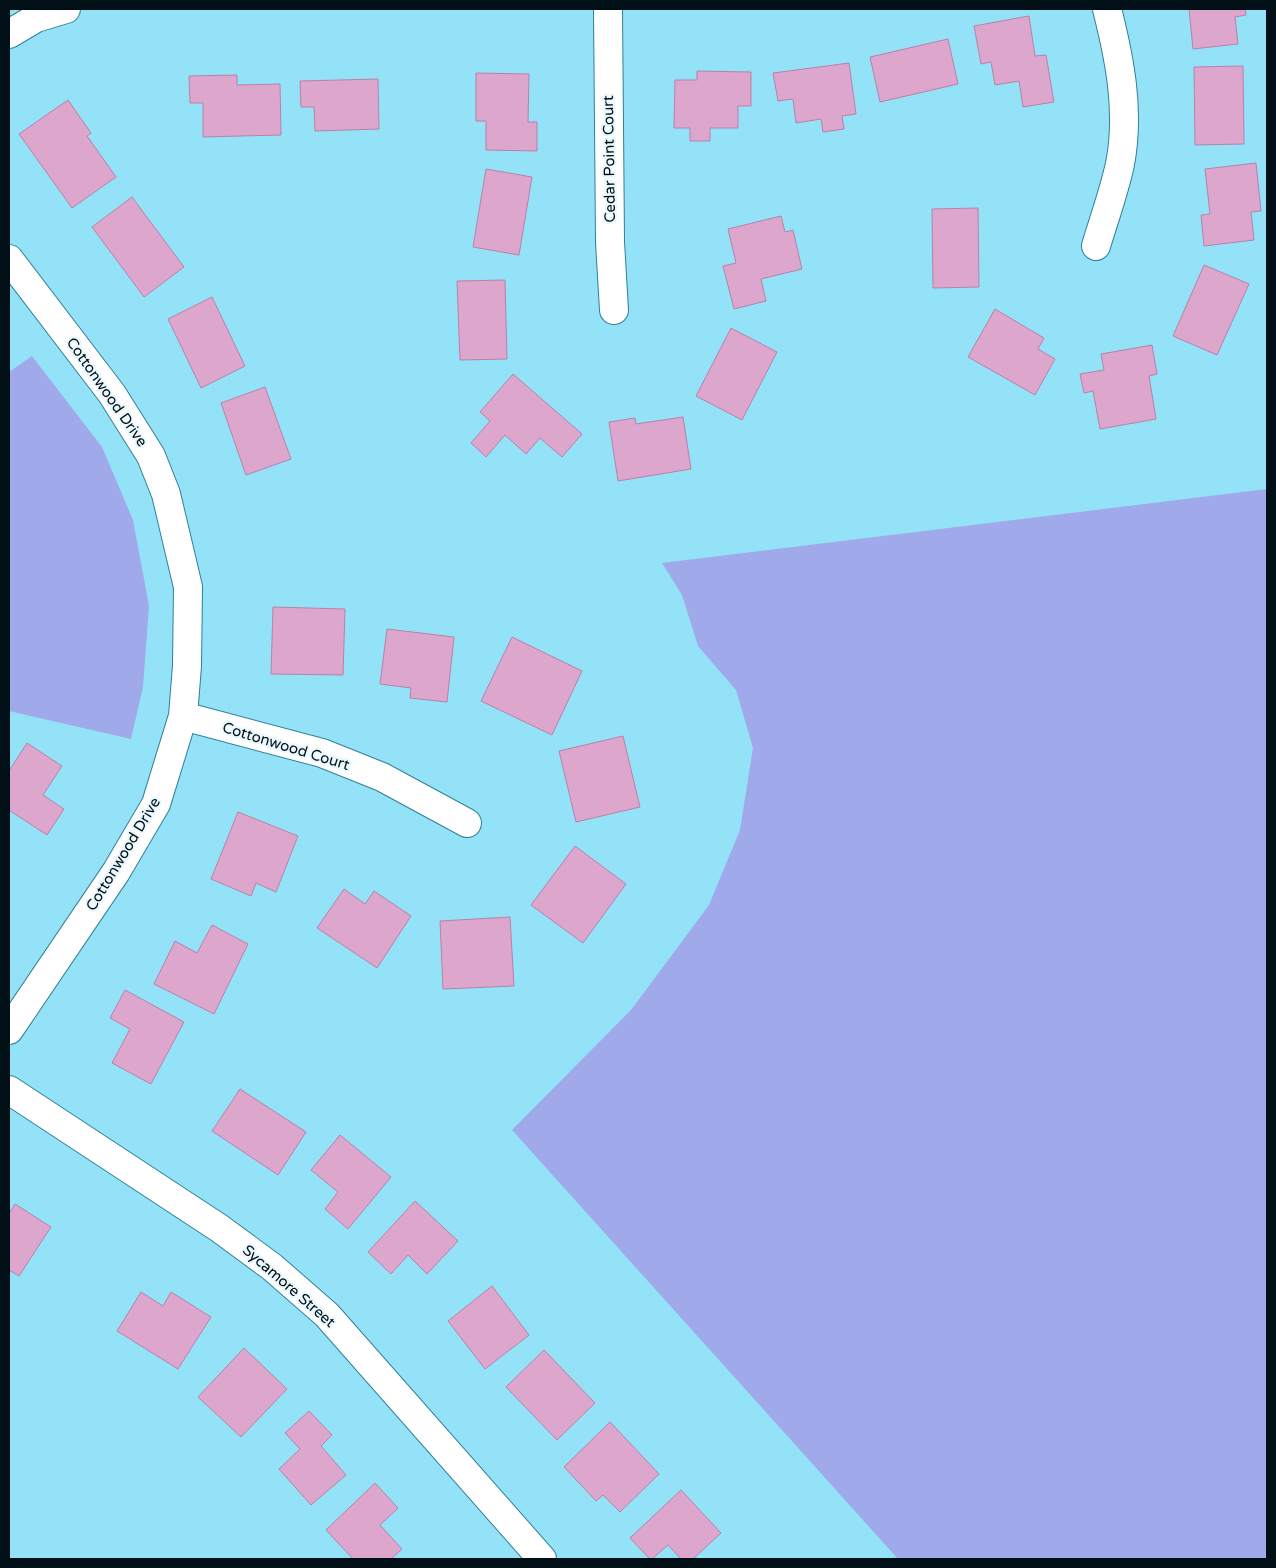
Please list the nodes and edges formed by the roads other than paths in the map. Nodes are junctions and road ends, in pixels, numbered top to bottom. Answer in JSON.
{"nodes":[{"id":1,"x":66,"y":9,"type":"edge"},
{"id":2,"x":608,"y":9,"type":"edge"},
{"id":3,"x":1107,"y":9,"type":"edge"},
{"id":4,"x":9,"y":34,"type":"edge"},
{"id":5,"x":1096,"y":246,"type":"dead end"},
{"id":6,"x":9,"y":259,"type":"edge"},
{"id":7,"x":614,"y":310,"type":"dead end"},
{"id":8,"x":183,"y":716,"type":"junction"},
{"id":9,"x":467,"y":822,"type":"dead end"},
{"id":10,"x":9,"y":1030,"type":"edge"},
{"id":11,"x":9,"y":1090,"type":"edge"},
{"id":12,"x":542,"y":1559,"type":"edge"}],
"edges":[{"from":1,"to":4,"type":"street"},
{"from":2,"to":7,"type":"street","name":"Cedar Point Court"},
{"from":3,"to":5,"type":"street"},
{"from":6,"to":8,"type":"street","name":"Cottonwood Drive"},
{"from":8,"to":9,"type":"street","name":"Cottonwood Court"},
{"from":8,"to":10,"type":"street","name":"Cottonwood Drive"},
{"from":11,"to":12,"type":"street","name":"Sycamore Street"}]}
